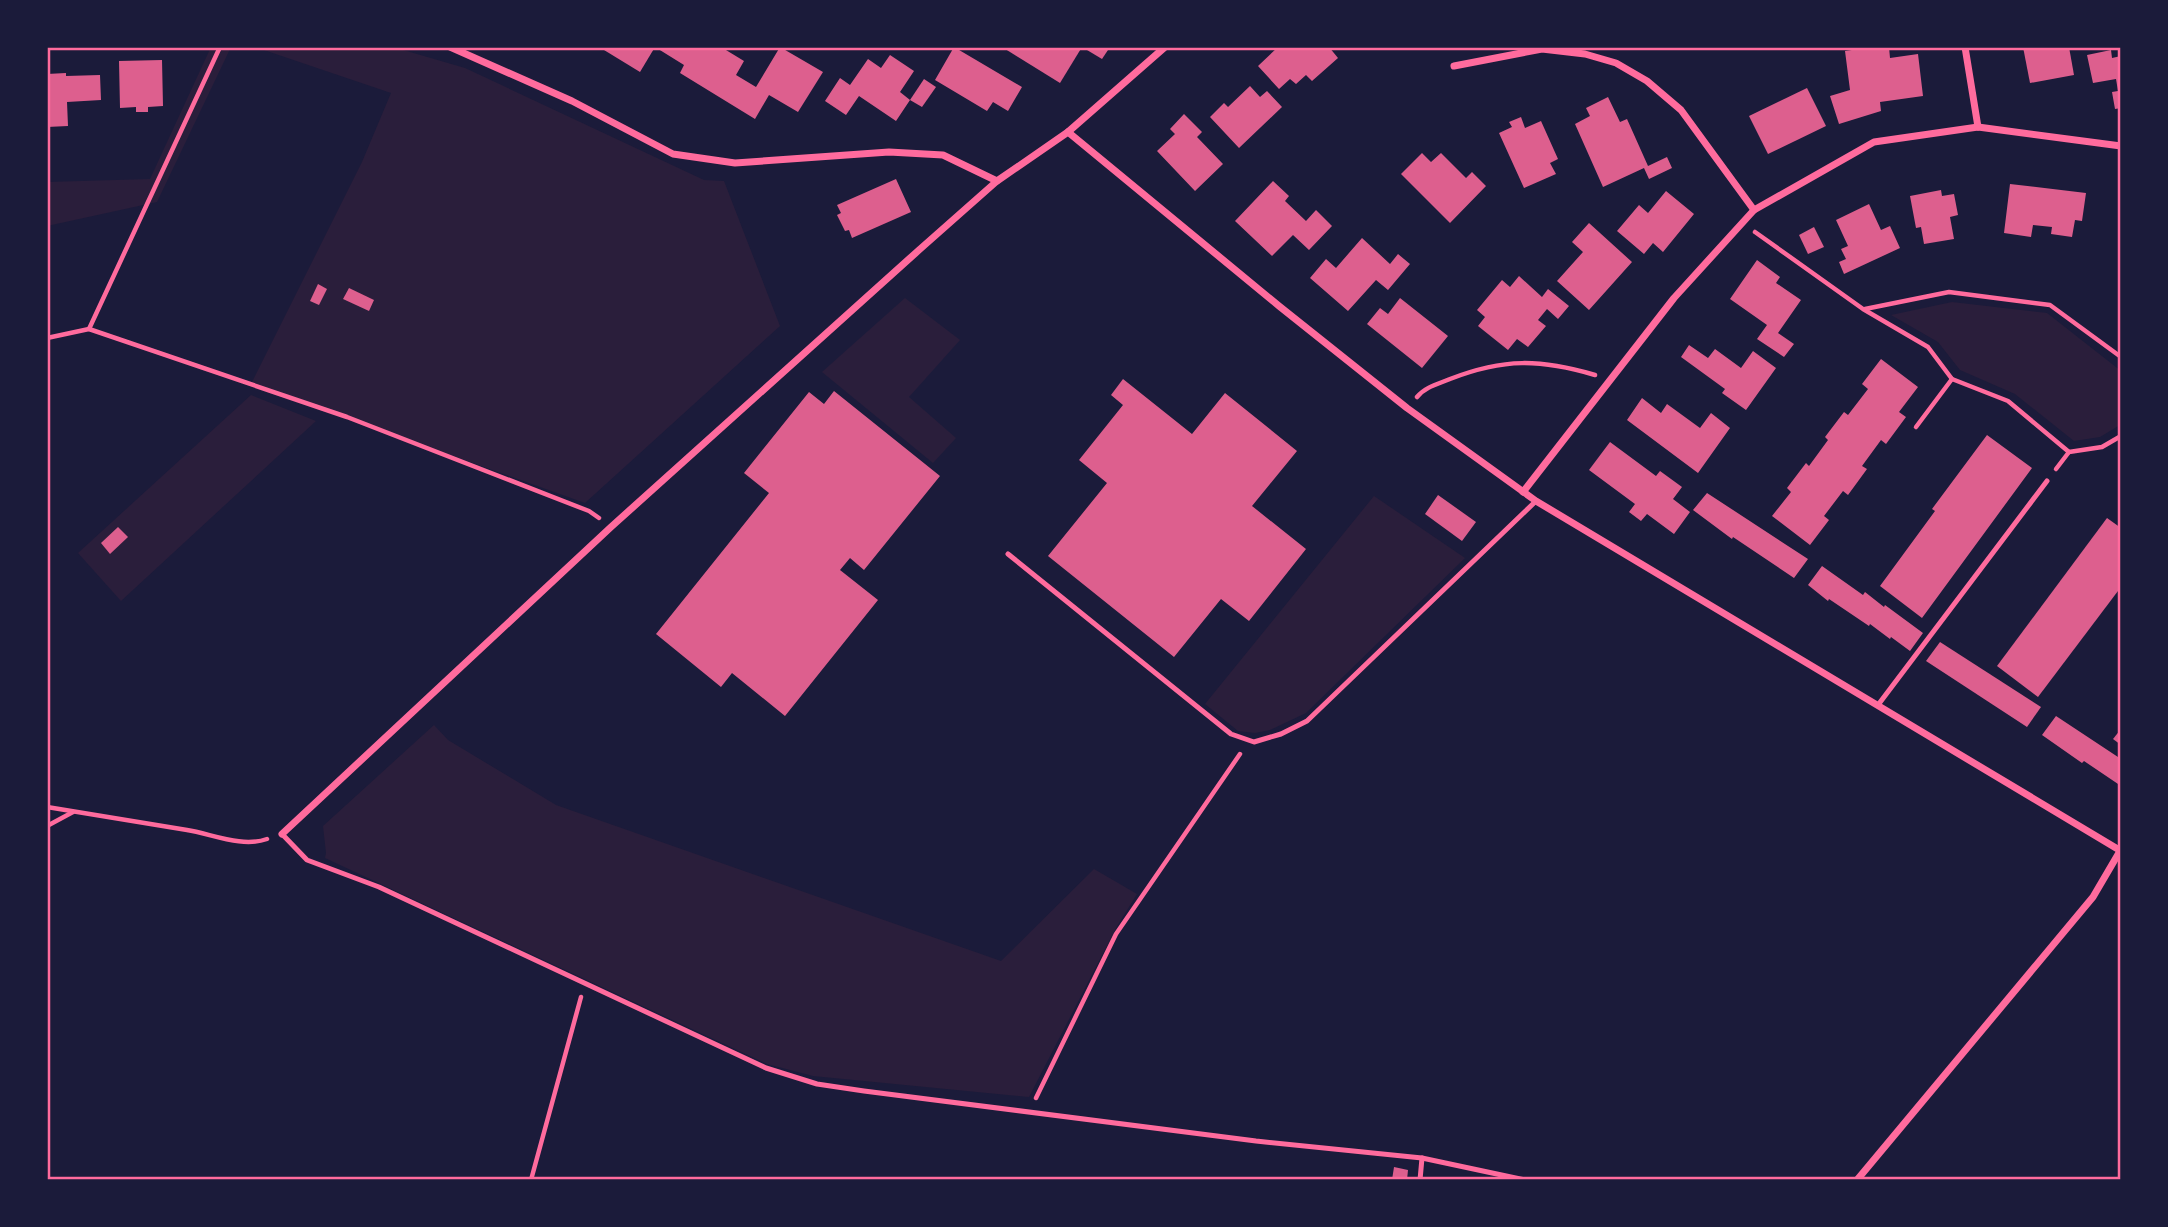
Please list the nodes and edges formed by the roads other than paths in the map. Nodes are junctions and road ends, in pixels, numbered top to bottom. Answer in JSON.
{"nodes":[{"id":1,"x":450,"y":47,"type":"edge"},
{"id":2,"x":1165,"y":47,"type":"edge"},
{"id":3,"x":1965,"y":47,"type":"edge"},
{"id":4,"x":1454,"y":66,"type":"dead end"},
{"id":5,"x":1979,"y":127,"type":"junction"},
{"id":6,"x":1068,"y":132,"type":"junction"},
{"id":7,"x":2121,"y":146,"type":"edge"},
{"id":8,"x":998,"y":181,"type":"junction"},
{"id":9,"x":1754,"y":210,"type":"junction"},
{"id":10,"x":2047,"y":481,"type":"road end"},
{"id":11,"x":1523,"y":492,"type":"junction"},
{"id":12,"x":1536,"y":501,"type":"junction"},
{"id":13,"x":1008,"y":554,"type":"dead end"},
{"id":14,"x":1878,"y":705,"type":"junction"},
{"id":15,"x":282,"y":834,"type":"joint"},
{"id":16,"x":2121,"y":851,"type":"edge"},
{"id":17,"x":1422,"y":1158,"type":"junction"},
{"id":18,"x":1420,"y":1180,"type":"edge"},
{"id":19,"x":1525,"y":1180,"type":"edge"},
{"id":20,"x":1857,"y":1180,"type":"edge"}],
"edges":[{"from":1,"to":8,"type":"street"},
{"from":2,"to":6,"type":"street"},
{"from":3,"to":5,"type":"street"},
{"from":4,"to":9,"type":"street"},
{"from":5,"to":7,"type":"street"},
{"from":5,"to":9,"type":"street"},
{"from":6,"to":8,"type":"street"},
{"from":6,"to":11,"type":"street"},
{"from":8,"to":15,"type":"street"},
{"from":9,"to":11,"type":"street"},
{"from":10,"to":14,"type":"lane"},
{"from":11,"to":12,"type":"street"},
{"from":12,"to":13,"type":"lane"},
{"from":12,"to":14,"type":"street"},
{"from":14,"to":16,"type":"street"},
{"from":15,"to":17,"type":"lane"},
{"from":16,"to":20,"type":"street"},
{"from":17,"to":18,"type":"lane"},
{"from":17,"to":19,"type":"lane"}]}
